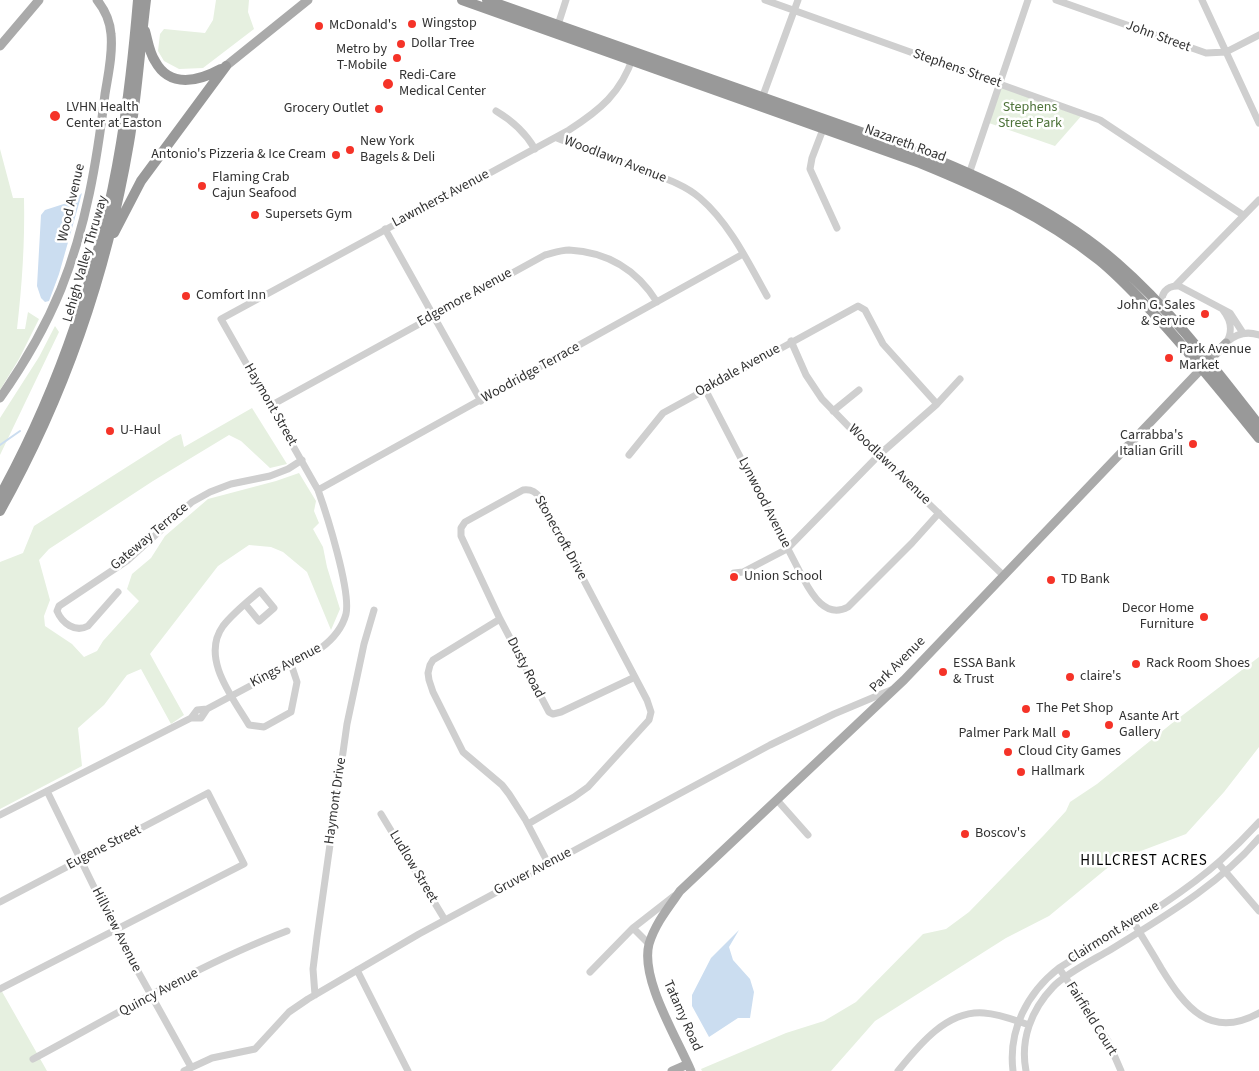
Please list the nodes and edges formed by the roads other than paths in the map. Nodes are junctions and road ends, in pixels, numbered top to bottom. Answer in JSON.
{"nodes":[{"id":1,"x":97,"y":0,"type":"edge"},
{"id":2,"x":138,"y":0,"type":"edge"},
{"id":3,"x":146,"y":0,"type":"edge"},
{"id":4,"x":301,"y":0,"type":"edge"},
{"id":5,"x":308,"y":0,"type":"edge"},
{"id":6,"x":462,"y":0,"type":"edge"},
{"id":7,"x":487,"y":0,"type":"edge"},
{"id":8,"x":566,"y":0,"type":"edge"},
{"id":9,"x":765,"y":0,"type":"edge"},
{"id":10,"x":798,"y":0,"type":"edge"},
{"id":11,"x":1028,"y":0,"type":"edge"},
{"id":12,"x":1056,"y":0,"type":"edge"},
{"id":13,"x":1202,"y":0,"type":"edge"},
{"id":14,"x":38,"y":1,"type":"edge"},
{"id":15,"x":794,"y":10,"type":"junction"},
{"id":16,"x":286,"y":17,"type":"junction"},
{"id":17,"x":143,"y":24,"type":"junction"},
{"id":18,"x":556,"y":29,"type":"junction"},
{"id":19,"x":1259,"y":35,"type":"edge"},
{"id":20,"x":0,"y":46,"type":"edge"},
{"id":21,"x":1226,"y":52,"type":"junction"},
{"id":22,"x":633,"y":56,"type":"junction"},
{"id":23,"x":226,"y":66,"type":"junction"},
{"id":24,"x":999,"y":84,"type":"junction"},
{"id":25,"x":760,"y":102,"type":"junction"},
{"id":26,"x":496,"y":110,"type":"dead end"},
{"id":27,"x":1259,"y":123,"type":"edge"},
{"id":28,"x":825,"y":124,"type":"junction"},
{"id":29,"x":557,"y":138,"type":"junction"},
{"id":30,"x":536,"y":150,"type":"junction"},
{"id":31,"x":968,"y":177,"type":"junction"},
{"id":32,"x":1259,"y":200,"type":"edge"},
{"id":33,"x":1243,"y":215,"type":"junction"},
{"id":34,"x":837,"y":228,"type":"dead end"},
{"id":35,"x":385,"y":229,"type":"junction"},
{"id":36,"x":105,"y":252,"type":"junction"},
{"id":37,"x":743,"y":254,"type":"junction"},
{"id":38,"x":1175,"y":286,"type":"junction"},
{"id":39,"x":767,"y":296,"type":"dead end"},
{"id":40,"x":657,"y":302,"type":"junction"},
{"id":41,"x":1221,"y":308,"type":"junction"},
{"id":42,"x":1165,"y":312,"type":"junction"},
{"id":43,"x":434,"y":315,"type":"junction"},
{"id":44,"x":221,"y":319,"type":"joint"},
{"id":45,"x":1243,"y":333,"type":"junction"},
{"id":46,"x":1259,"y":336,"type":"edge"},
{"id":47,"x":791,"y":341,"type":"junction"},
{"id":48,"x":1226,"y":343,"type":"junction"},
{"id":49,"x":1206,"y":364,"type":"junction"},
{"id":50,"x":960,"y":379,"type":"dead end"},
{"id":51,"x":705,"y":389,"type":"junction"},
{"id":52,"x":859,"y":390,"type":"dead end"},
{"id":53,"x":0,"y":398,"type":"edge"},
{"id":54,"x":481,"y":401,"type":"junction"},
{"id":55,"x":937,"y":404,"type":"junction"},
{"id":56,"x":270,"y":406,"type":"junction"},
{"id":57,"x":833,"y":411,"type":"junction"},
{"id":58,"x":1259,"y":425,"type":"edge"},
{"id":59,"x":1259,"y":438,"type":"edge"},
{"id":60,"x":629,"y":455,"type":"dead end"},
{"id":61,"x":879,"y":455,"type":"junction"},
{"id":62,"x":302,"y":460,"type":"junction"},
{"id":63,"x":318,"y":490,"type":"junction"},
{"id":64,"x":0,"y":496,"type":"edge"},
{"id":65,"x":0,"y":511,"type":"edge"},
{"id":66,"x":939,"y":513,"type":"junction"},
{"id":67,"x":787,"y":549,"type":"junction"},
{"id":68,"x":734,"y":573,"type":"dead end"},
{"id":69,"x":1004,"y":576,"type":"junction"},
{"id":70,"x":118,"y":592,"type":"dead end"},
{"id":71,"x":245,"y":604,"type":"dead end"},
{"id":72,"x":374,"y":610,"type":"dead end"},
{"id":73,"x":500,"y":619,"type":"junction"},
{"id":74,"x":291,"y":664,"type":"junction"},
{"id":75,"x":635,"y":677,"type":"junction"},
{"id":76,"x":895,"y":688,"type":"junction"},
{"id":77,"x":231,"y":695,"type":"junction"},
{"id":78,"x":47,"y":791,"type":"junction"},
{"id":79,"x":777,"y":800,"type":"junction"},
{"id":80,"x":381,"y":814,"type":"dead end"},
{"id":81,"x":0,"y":815,"type":"edge"},
{"id":82,"x":1259,"y":822,"type":"edge"},
{"id":83,"x":528,"y":824,"type":"junction"},
{"id":84,"x":808,"y":835,"type":"dead end"},
{"id":85,"x":1259,"y":838,"type":"edge"},
{"id":86,"x":81,"y":860,"type":"junction"},
{"id":87,"x":548,"y":863,"type":"junction"},
{"id":88,"x":1218,"y":863,"type":"junction"},
{"id":89,"x":1225,"y":871,"type":"junction"},
{"id":90,"x":680,"y":891,"type":"junction"},
{"id":91,"x":0,"y":902,"type":"edge"},
{"id":92,"x":1259,"y":910,"type":"edge"},
{"id":93,"x":445,"y":920,"type":"junction"},
{"id":94,"x":1133,"y":922,"type":"junction"},
{"id":95,"x":633,"y":928,"type":"junction"},
{"id":96,"x":115,"y":930,"type":"junction"},
{"id":97,"x":287,"y":931,"type":"dead end"},
{"id":98,"x":1139,"y":932,"type":"junction"},
{"id":99,"x":649,"y":944,"type":"junction"},
{"id":100,"x":1058,"y":968,"type":"junction"},
{"id":101,"x":357,"y":970,"type":"junction"},
{"id":102,"x":590,"y":972,"type":"dead end"},
{"id":103,"x":1065,"y":978,"type":"junction"},
{"id":104,"x":0,"y":990,"type":"edge"},
{"id":105,"x":316,"y":994,"type":"junction"},
{"id":106,"x":151,"y":996,"type":"junction"},
{"id":107,"x":1259,"y":1013,"type":"edge"},
{"id":108,"x":1019,"y":1022,"type":"junction"},
{"id":109,"x":1029,"y":1025,"type":"junction"},
{"id":110,"x":33,"y":1059,"type":"dead end"},
{"id":111,"x":191,"y":1067,"type":"junction"},
{"id":112,"x":689,"y":1067,"type":"edge"},
{"id":113,"x":184,"y":1071,"type":"edge"},
{"id":114,"x":408,"y":1071,"type":"edge"},
{"id":115,"x":672,"y":1071,"type":"edge"},
{"id":116,"x":898,"y":1071,"type":"edge"},
{"id":117,"x":1013,"y":1071,"type":"edge"},
{"id":118,"x":1026,"y":1071,"type":"edge"},
{"id":119,"x":1121,"y":1071,"type":"edge"}],
"edges":[{"from":1,"to":53,"type":"main road","name":"Wood Avenue"},
{"from":2,"to":64,"type":"highway","name":"Lehigh Valley Thruway"},
{"from":3,"to":17,"type":"highway","name":"Lehigh Valley Thruway"},
{"from":4,"to":16,"type":"main road"},
{"from":5,"to":16,"type":"main road"},
{"from":6,"to":18,"type":"highway","name":"Nazareth Road"},
{"from":7,"to":18,"type":"highway","name":"Nazareth Road"},
{"from":8,"to":18,"type":"street"},
{"from":9,"to":15,"type":"street","name":"Stephens Street"},
{"from":10,"to":15,"type":"street"},
{"from":11,"to":24,"type":"street"},
{"from":12,"to":21,"type":"street","name":"John Street"},
{"from":13,"to":21,"type":"street"},
{"from":14,"to":20,"type":"main road"},
{"from":15,"to":24,"type":"street","name":"Stephens Street"},
{"from":15,"to":25,"type":"street"},
{"from":16,"to":23,"type":"main road"},
{"from":17,"to":23,"type":"highway"},
{"from":17,"to":36,"type":"highway","name":"Lehigh Valley Thruway"},
{"from":18,"to":22,"type":"highway","name":"Nazareth Road"},
{"from":19,"to":21,"type":"street","name":"John Street"},
{"from":21,"to":27,"type":"street"},
{"from":22,"to":25,"type":"highway","name":"Nazareth Road"},
{"from":22,"to":29,"type":"street","name":"Lawnherst Avenue"},
{"from":23,"to":36,"type":"highway"},
{"from":24,"to":31,"type":"street"},
{"from":24,"to":33,"type":"street","name":"Stephens Street"},
{"from":25,"to":28,"type":"highway","name":"Nazareth Road"},
{"from":26,"to":30,"type":"street"},
{"from":28,"to":31,"type":"highway","name":"Nazareth Road"},
{"from":28,"to":34,"type":"street"},
{"from":29,"to":30,"type":"street","name":"Lawnherst Avenue"},
{"from":29,"to":37,"type":"street","name":"Woodlawn Avenue"},
{"from":30,"to":35,"type":"street","name":"Lawnherst Avenue"},
{"from":31,"to":42,"type":"highway","name":"Nazareth Road"},
{"from":31,"to":49,"type":"highway","name":"Nazareth Road"},
{"from":32,"to":33,"type":"street"},
{"from":33,"to":38,"type":"street"},
{"from":35,"to":43,"type":"street"},
{"from":35,"to":44,"type":"street","name":"Lawnherst Avenue"},
{"from":36,"to":65,"type":"highway","name":"Lehigh Valley Thruway"},
{"from":37,"to":39,"type":"street","name":"Woodlawn Avenue"},
{"from":37,"to":40,"type":"street","name":"Woodridge Terrace"},
{"from":38,"to":41,"type":"street"},
{"from":38,"to":42,"type":"street"},
{"from":40,"to":43,"type":"street","name":"Edgemore Avenue"},
{"from":40,"to":54,"type":"street","name":"Woodridge Terrace"},
{"from":41,"to":45,"type":"street"},
{"from":41,"to":48,"type":"street"},
{"from":42,"to":49,"type":"highway","name":"Nazareth Road"},
{"from":43,"to":54,"type":"street"},
{"from":43,"to":56,"type":"street","name":"Edgemore Avenue"},
{"from":44,"to":56,"type":"street","name":"Haymont Street"},
{"from":45,"to":46,"type":"street"},
{"from":45,"to":48,"type":"street"},
{"from":47,"to":51,"type":"street","name":"Oakdale Avenue"},
{"from":47,"to":55,"type":"street","name":"Oakdale Avenue"},
{"from":47,"to":57,"type":"street","name":"Woodlawn Avenue"},
{"from":48,"to":49,"type":"main road","name":"Park Avenue"},
{"from":49,"to":58,"type":"highway","name":"Nazareth Road"},
{"from":49,"to":59,"type":"highway","name":"Nazareth Road"},
{"from":49,"to":69,"type":"main road","name":"Park Avenue"},
{"from":50,"to":55,"type":"street"},
{"from":51,"to":60,"type":"street","name":"Oakdale Avenue"},
{"from":51,"to":67,"type":"street","name":"Lynwood Avenue"},
{"from":52,"to":57,"type":"street"},
{"from":54,"to":63,"type":"street","name":"Woodridge Terrace"},
{"from":55,"to":61,"type":"street"},
{"from":56,"to":62,"type":"street","name":"Haymont Street"},
{"from":57,"to":61,"type":"street","name":"Woodlawn Avenue"},
{"from":61,"to":66,"type":"street","name":"Woodlawn Avenue"},
{"from":61,"to":67,"type":"street"},
{"from":62,"to":63,"type":"street","name":"Haymont Street"},
{"from":62,"to":70,"type":"street","name":"Gateway Terrace"},
{"from":63,"to":74,"type":"street","name":"Kings Avenue"},
{"from":66,"to":67,"type":"street","name":"Lynwood Avenue"},
{"from":66,"to":69,"type":"street","name":"Woodlawn Avenue"},
{"from":67,"to":68,"type":"street"},
{"from":69,"to":76,"type":"main road","name":"Park Avenue"},
{"from":71,"to":77,"type":"street"},
{"from":72,"to":105,"type":"street","name":"Haymont Drive"},
{"from":73,"to":75,"type":"street","name":"Dusty Road"},
{"from":73,"to":75,"type":"street","name":"Stonecroft Drive"},
{"from":73,"to":83,"type":"street"},
{"from":74,"to":77,"type":"street","name":"Kings Avenue"},
{"from":74,"to":77,"type":"street"},
{"from":75,"to":83,"type":"street","name":"Stonecroft Drive"},
{"from":76,"to":79,"type":"main road","name":"Park Avenue"},
{"from":76,"to":87,"type":"street","name":"Gruver Avenue"},
{"from":77,"to":78,"type":"street","name":"Kings Avenue"},
{"from":78,"to":81,"type":"street","name":"Kings Avenue"},
{"from":78,"to":86,"type":"street","name":"Hillview Avenue"},
{"from":79,"to":84,"type":"street"},
{"from":79,"to":90,"type":"main road","name":"Park Avenue"},
{"from":80,"to":93,"type":"street","name":"Ludlow Street"},
{"from":82,"to":88,"type":"street","name":"Clairmont Avenue"},
{"from":83,"to":87,"type":"street"},
{"from":85,"to":89,"type":"street","name":"Clairmont Avenue"},
{"from":86,"to":91,"type":"street","name":"Eugene Street"},
{"from":86,"to":96,"type":"street","name":"Hillview Avenue"},
{"from":86,"to":96,"type":"street","name":"Eugene Street"},
{"from":87,"to":93,"type":"street","name":"Gruver Avenue"},
{"from":88,"to":89,"type":"street"},
{"from":88,"to":94,"type":"street","name":"Clairmont Avenue"},
{"from":89,"to":92,"type":"street"},
{"from":89,"to":98,"type":"street","name":"Clairmont Avenue"},
{"from":90,"to":95,"type":"street","name":"Park Avenue"},
{"from":90,"to":99,"type":"main road","name":"Tatamy Road"},
{"from":93,"to":101,"type":"street","name":"Gruver Avenue"},
{"from":94,"to":98,"type":"street"},
{"from":94,"to":100,"type":"street","name":"Clairmont Avenue"},
{"from":95,"to":99,"type":"street"},
{"from":95,"to":102,"type":"street","name":"Park Avenue"},
{"from":96,"to":104,"type":"street"},
{"from":96,"to":106,"type":"street","name":"Hillview Avenue"},
{"from":97,"to":106,"type":"street","name":"Quincy Avenue"},
{"from":98,"to":103,"type":"street","name":"Clairmont Avenue"},
{"from":98,"to":107,"type":"street"},
{"from":99,"to":112,"type":"main road","name":"Tatamy Road"},
{"from":100,"to":103,"type":"street","name":"Fairfield Court"},
{"from":100,"to":108,"type":"street","name":"Clairmont Avenue"},
{"from":101,"to":105,"type":"street","name":"Gruver Avenue"},
{"from":101,"to":114,"type":"street"},
{"from":103,"to":109,"type":"street","name":"Clairmont Avenue"},
{"from":103,"to":119,"type":"street","name":"Fairfield Court"},
{"from":105,"to":111,"type":"street","name":"Gruver Avenue"},
{"from":106,"to":110,"type":"street","name":"Quincy Avenue"},
{"from":106,"to":111,"type":"street","name":"Hillview Avenue"},
{"from":108,"to":109,"type":"street"},
{"from":108,"to":116,"type":"street"},
{"from":108,"to":117,"type":"street","name":"Clairmont Avenue"},
{"from":109,"to":118,"type":"street","name":"Clairmont Avenue"},
{"from":111,"to":113,"type":"street","name":"Gruver Avenue"},
{"from":112,"to":115,"type":"main road"}]}
